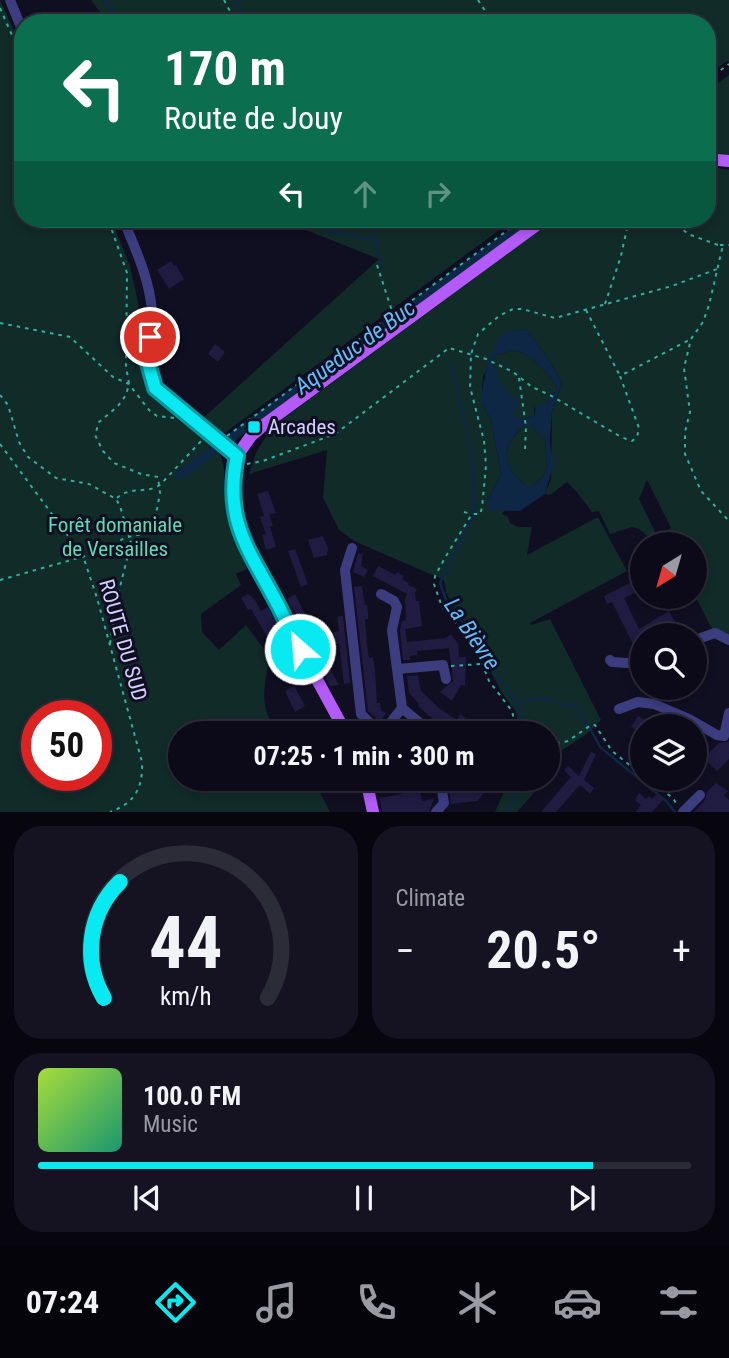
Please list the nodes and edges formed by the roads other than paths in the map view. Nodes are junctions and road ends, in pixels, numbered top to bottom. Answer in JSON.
{"nodes":[{"id":1,"x":127,"y":228,"type":"edge"},
{"id":2,"x":533,"y":228,"type":"edge"},
{"id":3,"x":241,"y":460,"type":"junction"},
{"id":4,"x":352,"y":548,"type":"dead end"},
{"id":5,"x":381,"y":594,"type":"dead end"},
{"id":6,"x":707,"y":636,"type":"edge"},
{"id":7,"x":729,"y":640,"type":"edge"},
{"id":8,"x":610,"y":660,"type":"dead end"},
{"id":9,"x":630,"y":663,"type":"edge"},
{"id":10,"x":398,"y":669,"type":"junction"},
{"id":11,"x":446,"y":679,"type":"dead end"},
{"id":12,"x":402,"y":708,"type":"junction"},
{"id":13,"x":619,"y":709,"type":"dead end"},
{"id":14,"x":729,"y":713,"type":"edge"},
{"id":15,"x":339,"y":721,"type":"edge"},
{"id":16,"x":368,"y":721,"type":"edge"},
{"id":17,"x":391,"y":721,"type":"edge"},
{"id":18,"x":418,"y":721,"type":"edge"},
{"id":19,"x":369,"y":791,"type":"edge"},
{"id":20,"x":442,"y":791,"type":"edge"},
{"id":21,"x":700,"y":795,"type":"dead end"},
{"id":22,"x":681,"y":810,"type":"edge"},
{"id":23,"x":373,"y":812,"type":"edge"},
{"id":24,"x":436,"y":812,"type":"edge"}],
"edges":[{"from":1,"to":3,"type":"street"},
{"from":2,"to":3,"type":"main road"},
{"from":3,"to":15,"type":"main road"},
{"from":4,"to":16,"type":"street"},
{"from":5,"to":10,"type":"street"},
{"from":6,"to":7,"type":"street"},
{"from":8,"to":9,"type":"street"},
{"from":10,"to":11,"type":"street"},
{"from":10,"to":12,"type":"street"},
{"from":12,"to":17,"type":"street"},
{"from":12,"to":18,"type":"street"},
{"from":13,"to":14,"type":"street"},
{"from":19,"to":23,"type":"main road"},
{"from":20,"to":24,"type":"street"},
{"from":21,"to":22,"type":"street"}]}
